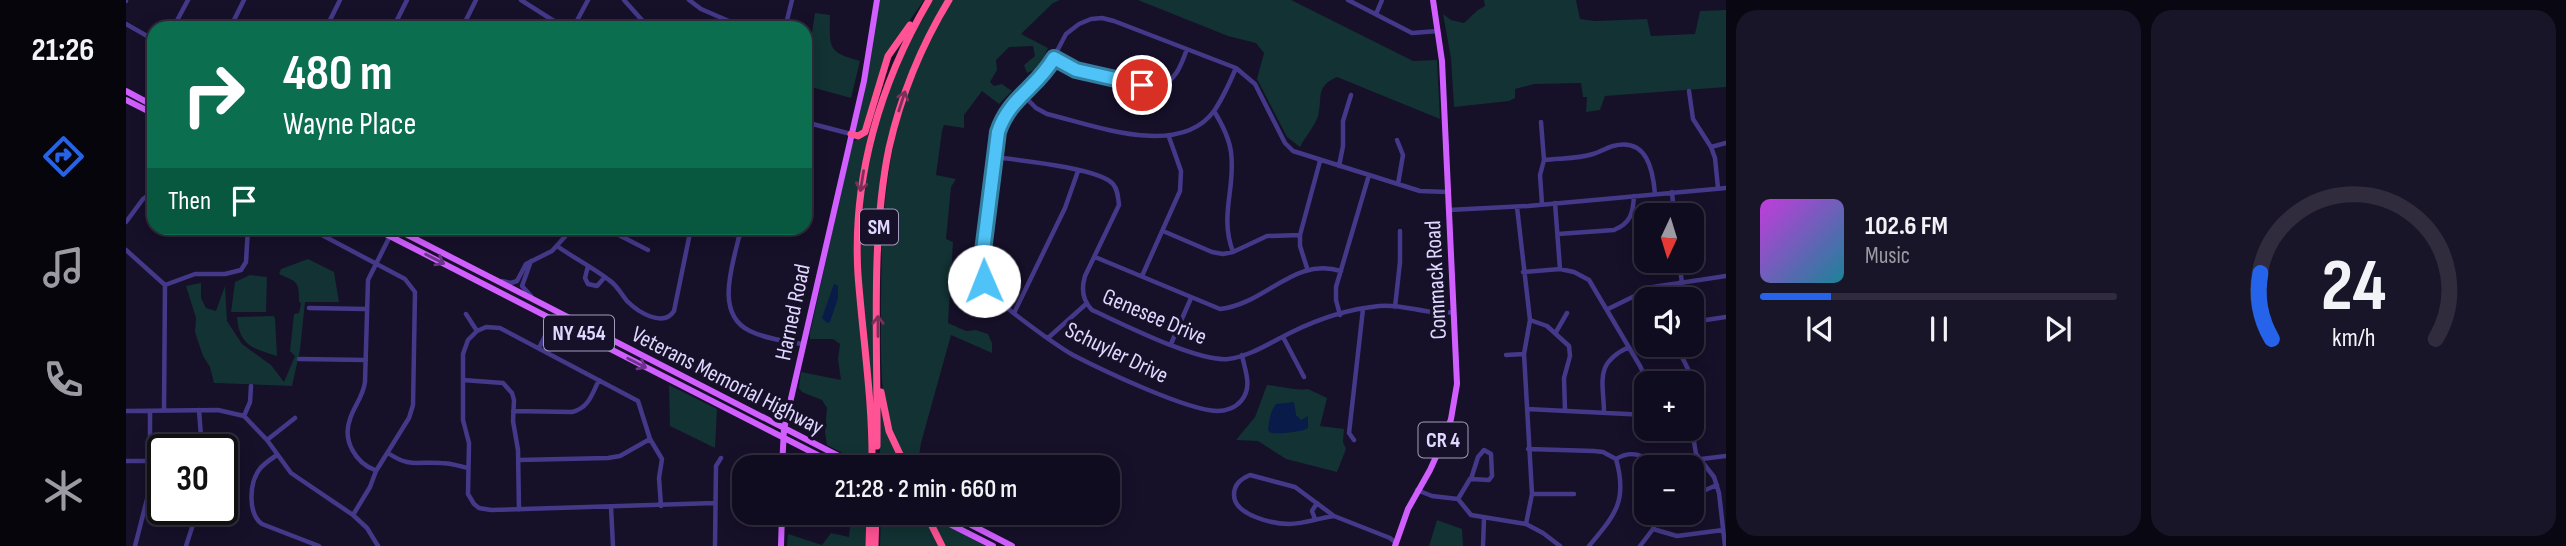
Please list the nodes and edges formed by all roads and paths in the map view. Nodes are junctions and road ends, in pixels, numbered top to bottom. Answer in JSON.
{"nodes":[{"id":1,"x":188,"y":0,"type":"edge"},
{"id":2,"x":244,"y":0,"type":"edge"},
{"id":3,"x":340,"y":0,"type":"edge"},
{"id":4,"x":407,"y":0,"type":"edge"},
{"id":5,"x":476,"y":0,"type":"edge"},
{"id":6,"x":521,"y":0,"type":"edge"},
{"id":7,"x":588,"y":0,"type":"edge"},
{"id":8,"x":624,"y":0,"type":"edge"},
{"id":9,"x":689,"y":0,"type":"edge"},
{"id":10,"x":792,"y":0,"type":"edge"},
{"id":11,"x":877,"y":0,"type":"edge"},
{"id":12,"x":949,"y":0,"type":"edge"},
{"id":13,"x":1348,"y":0,"type":"edge"},
{"id":14,"x":1382,"y":0,"type":"edge"},
{"id":15,"x":1433,"y":0,"type":"edge"},
{"id":16,"x":928,"y":1,"type":"edge"},
{"id":17,"x":529,"y":2,"type":"edge"},
{"id":18,"x":1376,"y":14,"type":"junction"},
{"id":19,"x":177,"y":21,"type":"edge"},
{"id":20,"x":234,"y":21,"type":"edge"},
{"id":21,"x":330,"y":21,"type":"edge"},
{"id":22,"x":396,"y":21,"type":"edge"},
{"id":23,"x":466,"y":21,"type":"edge"},
{"id":24,"x":555,"y":21,"type":"edge"},
{"id":25,"x":577,"y":21,"type":"edge"},
{"id":26,"x":643,"y":21,"type":"edge"},
{"id":27,"x":729,"y":21,"type":"edge"},
{"id":28,"x":787,"y":21,"type":"edge"},
{"id":29,"x":126,"y":24,"type":"edge"},
{"id":30,"x":1438,"y":31,"type":"junction"},
{"id":31,"x":147,"y":36,"type":"edge"},
{"id":32,"x":1188,"y":49,"type":"junction"},
{"id":33,"x":1054,"y":58,"type":"junction"},
{"id":34,"x":1236,"y":68,"type":"junction"},
{"id":35,"x":126,"y":91,"type":"edge"},
{"id":36,"x":1689,"y":91,"type":"dead end"},
{"id":37,"x":1023,"y":95,"type":"junction"},
{"id":38,"x":1351,"y":95,"type":"dead end"},
{"id":39,"x":126,"y":100,"type":"edge"},
{"id":40,"x":147,"y":102,"type":"edge"},
{"id":41,"x":147,"y":110,"type":"edge"},
{"id":42,"x":1214,"y":111,"type":"junction"},
{"id":43,"x":1541,"y":122,"type":"dead end"},
{"id":44,"x":812,"y":124,"type":"edge"},
{"id":45,"x":850,"y":134,"type":"junction"},
{"id":46,"x":1169,"y":137,"type":"junction"},
{"id":47,"x":1397,"y":140,"type":"dead end"},
{"id":48,"x":1726,"y":143,"type":"edge"},
{"id":49,"x":1711,"y":147,"type":"junction"},
{"id":50,"x":994,"y":157,"type":"junction"},
{"id":51,"x":1544,"y":160,"type":"junction"},
{"id":52,"x":1320,"y":161,"type":"junction"},
{"id":53,"x":1339,"y":166,"type":"junction"},
{"id":54,"x":1078,"y":171,"type":"junction"},
{"id":55,"x":1369,"y":175,"type":"junction"},
{"id":56,"x":1398,"y":184,"type":"junction"},
{"id":57,"x":1718,"y":188,"type":"junction"},
{"id":58,"x":1726,"y":188,"type":"edge"},
{"id":59,"x":1448,"y":192,"type":"junction"},
{"id":60,"x":1671,"y":192,"type":"junction"},
{"id":61,"x":1655,"y":194,"type":"junction"},
{"id":62,"x":147,"y":196,"type":"edge"},
{"id":63,"x":1634,"y":196,"type":"junction"},
{"id":64,"x":1555,"y":203,"type":"junction"},
{"id":65,"x":1672,"y":203,"type":"edge"},
{"id":66,"x":1542,"y":204,"type":"junction"},
{"id":67,"x":1517,"y":207,"type":"junction"},
{"id":68,"x":1449,"y":210,"type":"junction"},
{"id":69,"x":126,"y":222,"type":"edge"},
{"id":70,"x":1400,"y":230,"type":"dead end"},
{"id":71,"x":1163,"y":231,"type":"junction"},
{"id":72,"x":1558,"y":234,"type":"junction"},
{"id":73,"x":248,"y":235,"type":"edge"},
{"id":74,"x":322,"y":235,"type":"edge"},
{"id":75,"x":389,"y":235,"type":"joint"},
{"id":76,"x":408,"y":235,"type":"edge"},
{"id":77,"x":566,"y":235,"type":"edge"},
{"id":78,"x":619,"y":235,"type":"edge"},
{"id":79,"x":690,"y":235,"type":"edge"},
{"id":80,"x":736,"y":235,"type":"edge"},
{"id":81,"x":1300,"y":235,"type":"junction"},
{"id":82,"x":740,"y":236,"type":"joint"},
{"id":83,"x":557,"y":246,"type":"junction"},
{"id":84,"x":126,"y":250,"type":"edge"},
{"id":85,"x":648,"y":250,"type":"dead end"},
{"id":86,"x":1233,"y":252,"type":"junction"},
{"id":87,"x":1095,"y":257,"type":"junction"},
{"id":88,"x":531,"y":260,"type":"junction"},
{"id":89,"x":375,"y":262,"type":"junction"},
{"id":90,"x":588,"y":266,"type":"junction"},
{"id":91,"x":1307,"y":268,"type":"junction"},
{"id":92,"x":1560,"y":270,"type":"junction"},
{"id":93,"x":1341,"y":271,"type":"junction"},
{"id":94,"x":1523,"y":272,"type":"junction"},
{"id":95,"x":1681,"y":273,"type":"edge"},
{"id":96,"x":1142,"y":276,"type":"junction"},
{"id":97,"x":1726,"y":276,"type":"edge"},
{"id":98,"x":605,"y":277,"type":"junction"},
{"id":99,"x":496,"y":280,"type":"junction"},
{"id":100,"x":1682,"y":283,"type":"junction"},
{"id":101,"x":165,"y":285,"type":"junction"},
{"id":102,"x":1658,"y":287,"type":"edge"},
{"id":103,"x":1634,"y":295,"type":"edge"},
{"id":104,"x":1191,"y":298,"type":"junction"},
{"id":105,"x":540,"y":303,"type":"junction"},
{"id":106,"x":1086,"y":304,"type":"junction"},
{"id":107,"x":1395,"y":306,"type":"junction"},
{"id":108,"x":309,"y":308,"type":"dead end"},
{"id":109,"x":366,"y":309,"type":"junction"},
{"id":110,"x":1363,"y":309,"type":"junction"},
{"id":111,"x":1608,"y":309,"type":"junction"},
{"id":112,"x":557,"y":311,"type":"junction"},
{"id":113,"x":1454,"y":312,"type":"junction"},
{"id":114,"x":1014,"y":313,"type":"junction"},
{"id":115,"x":1567,"y":313,"type":"dead end"},
{"id":116,"x":466,"y":314,"type":"dead end"},
{"id":117,"x":1340,"y":314,"type":"junction"},
{"id":118,"x":1726,"y":317,"type":"edge"},
{"id":119,"x":553,"y":319,"type":"junction"},
{"id":120,"x":1530,"y":320,"type":"junction"},
{"id":121,"x":1704,"y":320,"type":"edge"},
{"id":122,"x":477,"y":331,"type":"junction"},
{"id":123,"x":1556,"y":332,"type":"junction"},
{"id":124,"x":1283,"y":337,"type":"junction"},
{"id":125,"x":1048,"y":338,"type":"junction"},
{"id":126,"x":803,"y":344,"type":"junction"},
{"id":127,"x":1171,"y":344,"type":"junction"},
{"id":128,"x":1629,"y":347,"type":"junction"},
{"id":129,"x":539,"y":348,"type":"junction"},
{"id":130,"x":1524,"y":354,"type":"junction"},
{"id":131,"x":1242,"y":355,"type":"junction"},
{"id":132,"x":1506,"y":355,"type":"dead end"},
{"id":133,"x":299,"y":359,"type":"dead end"},
{"id":134,"x":366,"y":360,"type":"junction"},
{"id":135,"x":878,"y":370,"type":"junction"},
{"id":136,"x":1642,"y":371,"type":"edge"},
{"id":137,"x":1304,"y":377,"type":"dead end"},
{"id":138,"x":463,"y":380,"type":"junction"},
{"id":139,"x":599,"y":380,"type":"junction"},
{"id":140,"x":251,"y":386,"type":"dead end"},
{"id":141,"x":1527,"y":409,"type":"junction"},
{"id":142,"x":164,"y":410,"type":"junction"},
{"id":143,"x":199,"y":410,"type":"junction"},
{"id":144,"x":1565,"y":410,"type":"junction"},
{"id":145,"x":126,"y":411,"type":"edge"},
{"id":146,"x":150,"y":411,"type":"junction"},
{"id":147,"x":513,"y":411,"type":"junction"},
{"id":148,"x":1604,"y":411,"type":"junction"},
{"id":149,"x":1634,"y":414,"type":"edge"},
{"id":150,"x":244,"y":416,"type":"junction"},
{"id":151,"x":295,"y":418,"type":"dead end"},
{"id":152,"x":784,"y":429,"type":"junction"},
{"id":153,"x":150,"y":434,"type":"edge"},
{"id":154,"x":201,"y":434,"type":"edge"},
{"id":155,"x":783,"y":438,"type":"junction"},
{"id":156,"x":650,"y":439,"type":"junction"},
{"id":157,"x":267,"y":440,"type":"junction"},
{"id":158,"x":1354,"y":440,"type":"dead end"},
{"id":159,"x":1528,"y":449,"type":"junction"},
{"id":160,"x":388,"y":453,"type":"junction"},
{"id":161,"x":277,"y":455,"type":"junction"},
{"id":162,"x":782,"y":455,"type":"edge"},
{"id":163,"x":817,"y":455,"type":"edge"},
{"id":164,"x":836,"y":455,"type":"edge"},
{"id":165,"x":873,"y":455,"type":"edge"},
{"id":166,"x":874,"y":455,"type":"edge"},
{"id":167,"x":900,"y":455,"type":"edge"},
{"id":168,"x":1639,"y":455,"type":"edge"},
{"id":169,"x":1726,"y":456,"type":"edge"},
{"id":170,"x":721,"y":458,"type":"dead end"},
{"id":171,"x":1616,"y":459,"type":"junction"},
{"id":172,"x":1704,"y":459,"type":"edge"},
{"id":173,"x":519,"y":460,"type":"junction"},
{"id":174,"x":126,"y":461,"type":"edge"},
{"id":175,"x":147,"y":461,"type":"edge"},
{"id":176,"x":1704,"y":465,"type":"edge"},
{"id":177,"x":468,"y":468,"type":"junction"},
{"id":178,"x":376,"y":471,"type":"junction"},
{"id":179,"x":1471,"y":479,"type":"junction"},
{"id":180,"x":1717,"y":485,"type":"junction"},
{"id":181,"x":1417,"y":490,"type":"junction"},
{"id":182,"x":1704,"y":491,"type":"edge"},
{"id":183,"x":1532,"y":494,"type":"junction"},
{"id":184,"x":1574,"y":494,"type":"dead end"},
{"id":185,"x":1458,"y":499,"type":"junction"},
{"id":186,"x":147,"y":500,"type":"edge"},
{"id":187,"x":715,"y":503,"type":"junction"},
{"id":188,"x":1317,"y":503,"type":"junction"},
{"id":189,"x":661,"y":506,"type":"junction"},
{"id":190,"x":611,"y":507,"type":"junction"},
{"id":191,"x":519,"y":510,"type":"junction"},
{"id":192,"x":353,"y":515,"type":"junction"},
{"id":193,"x":1334,"y":516,"type":"junction"},
{"id":194,"x":1484,"y":518,"type":"junction"},
{"id":195,"x":1315,"y":519,"type":"junction"},
{"id":196,"x":1526,"y":524,"type":"junction"},
{"id":197,"x":193,"y":525,"type":"edge"},
{"id":198,"x":782,"y":525,"type":"edge"},
{"id":199,"x":872,"y":525,"type":"edge"},
{"id":200,"x":874,"y":525,"type":"edge"},
{"id":201,"x":932,"y":525,"type":"edge"},
{"id":202,"x":952,"y":525,"type":"edge"},
{"id":203,"x":973,"y":525,"type":"edge"},
{"id":204,"x":1654,"y":525,"type":"edge"},
{"id":205,"x":1653,"y":529,"type":"junction"},
{"id":206,"x":1723,"y":530,"type":"junction"},
{"id":207,"x":1396,"y":544,"type":"edge"},
{"id":208,"x":135,"y":546,"type":"edge"},
{"id":209,"x":186,"y":546,"type":"edge"},
{"id":210,"x":319,"y":546,"type":"edge"},
{"id":211,"x":378,"y":546,"type":"edge"},
{"id":212,"x":613,"y":546,"type":"edge"},
{"id":213,"x":715,"y":546,"type":"edge"},
{"id":214,"x":782,"y":546,"type":"edge"},
{"id":215,"x":869,"y":546,"type":"edge"},
{"id":216,"x":875,"y":546,"type":"edge"},
{"id":217,"x":942,"y":546,"type":"edge"},
{"id":218,"x":993,"y":546,"type":"edge"},
{"id":219,"x":1012,"y":546,"type":"edge"},
{"id":220,"x":1483,"y":546,"type":"edge"},
{"id":221,"x":1560,"y":546,"type":"edge"},
{"id":222,"x":1589,"y":546,"type":"edge"},
{"id":223,"x":1640,"y":546,"type":"edge"},
{"id":224,"x":1726,"y":546,"type":"edge"}],
"edges":[{"from":1,"to":19,"type":"street"},
{"from":2,"to":20,"type":"street"},
{"from":3,"to":21,"type":"street"},
{"from":4,"to":22,"type":"street"},
{"from":5,"to":23,"type":"street"},
{"from":6,"to":17,"type":"street"},
{"from":7,"to":25,"type":"street"},
{"from":8,"to":26,"type":"street"},
{"from":9,"to":27,"type":"street"},
{"from":10,"to":28,"type":"street"},
{"from":11,"to":45,"type":"main road","name":"Harned Road"},
{"from":135,"to":12,"type":"highway","number":"SM","one_way":true},
{"from":13,"to":18,"type":"street"},
{"from":14,"to":18,"type":"street"},
{"from":15,"to":30,"type":"main road","name":"Commack Road","number":"CR 4"},
{"from":16,"to":45,"type":"highway"},
{"from":16,"to":165,"type":"highway","number":"SM","one_way":true},
{"from":17,"to":24,"type":"street"},
{"from":18,"to":30,"type":"street"},
{"from":29,"to":31,"type":"street"},
{"from":30,"to":59,"type":"main road","name":"Commack Road","number":"CR 4"},
{"from":32,"to":33,"type":"street","name":"Schuyler Drive"},
{"from":32,"to":33,"type":"street"},
{"from":32,"to":34,"type":"street","name":"Schuyler Drive"},
{"from":33,"to":37,"type":"street","name":"Schuyler Drive"},
{"from":34,"to":42,"type":"street"},
{"from":34,"to":52,"type":"street"},
{"from":35,"to":40,"type":"main road"},
{"from":36,"to":49,"type":"street"},
{"from":37,"to":46,"type":"street"},
{"from":37,"to":50,"type":"street","name":"Schuyler Drive"},
{"from":38,"to":53,"type":"street"},
{"from":39,"to":41,"type":"main road"},
{"from":42,"to":46,"type":"street"},
{"from":42,"to":86,"type":"street"},
{"from":43,"to":51,"type":"street"},
{"from":44,"to":45,"type":"street"},
{"from":45,"to":126,"type":"main road","name":"Harned Road"},
{"from":46,"to":71,"type":"street"},
{"from":47,"to":56,"type":"street"},
{"from":48,"to":49,"type":"street"},
{"from":49,"to":57,"type":"street"},
{"from":50,"to":54,"type":"street","name":"Genesee Drive"},
{"from":50,"to":114,"type":"street","name":"Schuyler Drive"},
{"from":51,"to":61,"type":"street"},
{"from":51,"to":66,"type":"street"},
{"from":52,"to":53,"type":"street"},
{"from":52,"to":81,"type":"street"},
{"from":53,"to":55,"type":"street"},
{"from":54,"to":87,"type":"street","name":"Genesee Drive"},
{"from":54,"to":114,"type":"street"},
{"from":55,"to":56,"type":"street"},
{"from":55,"to":93,"type":"street"},
{"from":56,"to":59,"type":"street"},
{"from":57,"to":58,"type":"street"},
{"from":57,"to":60,"type":"street"},
{"from":59,"to":68,"type":"main road","name":"Commack Road","number":"CR 4"},
{"from":60,"to":61,"type":"street"},
{"from":60,"to":65,"type":"street"},
{"from":61,"to":63,"type":"street"},
{"from":62,"to":69,"type":"street"},
{"from":63,"to":64,"type":"street"},
{"from":63,"to":72,"type":"street"},
{"from":64,"to":66,"type":"street"},
{"from":64,"to":72,"type":"street"},
{"from":66,"to":67,"type":"street"},
{"from":67,"to":68,"type":"street"},
{"from":67,"to":94,"type":"street"},
{"from":68,"to":113,"type":"main road","name":"Commack Road","number":"CR 4"},
{"from":70,"to":107,"type":"street"},
{"from":71,"to":86,"type":"street"},
{"from":71,"to":96,"type":"street"},
{"from":72,"to":92,"type":"street"},
{"from":73,"to":101,"type":"street"},
{"from":74,"to":89,"type":"street"},
{"from":75,"to":89,"type":"street"},
{"from":75,"to":119,"type":"main road","name":"Veterans Memorial Highway","number":"NY 454","one_way":true},
{"from":76,"to":99,"type":"main road","name":"Veterans Memorial Highway","number":"NY 454"},
{"from":77,"to":83,"type":"street"},
{"from":78,"to":85,"type":"street"},
{"from":79,"to":98,"type":"street"},
{"from":80,"to":82,"type":"street"},
{"from":81,"to":86,"type":"street"},
{"from":81,"to":91,"type":"street"},
{"from":82,"to":126,"type":"street"},
{"from":83,"to":88,"type":"street"},
{"from":83,"to":90,"type":"street"},
{"from":84,"to":101,"type":"street"},
{"from":87,"to":96,"type":"street"},
{"from":87,"to":106,"type":"street","name":"Genesee Drive"},
{"from":88,"to":99,"type":"street"},
{"from":88,"to":105,"type":"street"},
{"from":89,"to":109,"type":"street"},
{"from":89,"to":160,"type":"street"},
{"from":90,"to":98,"type":"street"},
{"from":90,"to":98,"type":"street"},
{"from":91,"to":93,"type":"street"},
{"from":91,"to":104,"type":"street"},
{"from":92,"to":94,"type":"street"},
{"from":92,"to":111,"type":"street"},
{"from":93,"to":117,"type":"street"},
{"from":94,"to":120,"type":"street"},
{"from":95,"to":100,"type":"street"},
{"from":96,"to":104,"type":"street"},
{"from":97,"to":100,"type":"street"},
{"from":99,"to":105,"type":"main road","name":"Veterans Memorial Highway","number":"NY 454"},
{"from":100,"to":102,"type":"street"},
{"from":101,"to":142,"type":"street"},
{"from":103,"to":111,"type":"street"},
{"from":104,"to":127,"type":"street"},
{"from":105,"to":112,"type":"main road","name":"Veterans Memorial Highway","number":"NY 454"},
{"from":106,"to":125,"type":"street"},
{"from":106,"to":127,"type":"street","name":"Genesee Drive"},
{"from":107,"to":110,"type":"street","name":"Genesee Drive"},
{"from":107,"to":113,"type":"street","name":"Genesee Drive"},
{"from":108,"to":109,"type":"street"},
{"from":109,"to":134,"type":"street"},
{"from":110,"to":117,"type":"street","name":"Genesee Drive"},
{"from":110,"to":158,"type":"street"},
{"from":111,"to":128,"type":"street"},
{"from":112,"to":119,"type":"street"},
{"from":112,"to":152,"type":"main road","name":"Veterans Memorial Highway","number":"NY 454"},
{"from":113,"to":181,"type":"main road","name":"Commack Road","number":"CR 4"},
{"from":114,"to":125,"type":"street","name":"Schuyler Drive"},
{"from":115,"to":123,"type":"street"},
{"from":116,"to":122,"type":"street"},
{"from":117,"to":124,"type":"street","name":"Genesee Drive"},
{"from":118,"to":121,"type":"street"},
{"from":119,"to":129,"type":"street"},
{"from":119,"to":155,"type":"main road","name":"Veterans Memorial Highway","number":"NY 454","one_way":true},
{"from":120,"to":123,"type":"street"},
{"from":120,"to":130,"type":"street"},
{"from":122,"to":129,"type":"street"},
{"from":122,"to":138,"type":"street"},
{"from":123,"to":144,"type":"street"},
{"from":124,"to":131,"type":"street","name":"Genesee Drive"},
{"from":124,"to":137,"type":"street"},
{"from":125,"to":131,"type":"street","name":"Schuyler Drive"},
{"from":126,"to":152,"type":"main road","name":"Harned Road"},
{"from":127,"to":131,"type":"street","name":"Genesee Drive"},
{"from":128,"to":136,"type":"street"},
{"from":128,"to":148,"type":"street"},
{"from":129,"to":139,"type":"street"},
{"from":130,"to":132,"type":"street"},
{"from":130,"to":141,"type":"street"},
{"from":133,"to":134,"type":"street"},
{"from":134,"to":178,"type":"street"},
{"from":135,"to":166,"type":"highway","number":"SM"},
{"from":135,"to":167,"type":"highway"},
{"from":138,"to":147,"type":"street"},
{"from":138,"to":177,"type":"street"},
{"from":139,"to":147,"type":"street"},
{"from":139,"to":156,"type":"street"},
{"from":140,"to":150,"type":"street"},
{"from":141,"to":144,"type":"street"},
{"from":141,"to":159,"type":"street"},
{"from":142,"to":143,"type":"street"},
{"from":142,"to":146,"type":"street"},
{"from":143,"to":150,"type":"street"},
{"from":143,"to":154,"type":"street"},
{"from":144,"to":148,"type":"street"},
{"from":145,"to":146,"type":"street"},
{"from":146,"to":153,"type":"street"},
{"from":147,"to":173,"type":"street"},
{"from":148,"to":149,"type":"street"},
{"from":150,"to":157,"type":"street"},
{"from":151,"to":157,"type":"street"},
{"from":152,"to":155,"type":"main road","name":"Harned Road"},
{"from":152,"to":164,"type":"main road","name":"Veterans Memorial Highway","number":"NY 454"},
{"from":155,"to":162,"type":"main road","name":"Harned Road"},
{"from":155,"to":163,"type":"main road","name":"Veterans Memorial Highway","number":"NY 454"},
{"from":156,"to":173,"type":"street"},
{"from":156,"to":189,"type":"street"},
{"from":157,"to":161,"type":"street"},
{"from":159,"to":171,"type":"street"},
{"from":159,"to":183,"type":"street"},
{"from":160,"to":177,"type":"street"},
{"from":160,"to":178,"type":"street"},
{"from":161,"to":192,"type":"street"},
{"from":161,"to":210,"type":"street"},
{"from":168,"to":171,"type":"street"},
{"from":169,"to":172,"type":"street"},
{"from":170,"to":187,"type":"street"},
{"from":171,"to":222,"type":"street"},
{"from":173,"to":191,"type":"street"},
{"from":174,"to":175,"type":"street"},
{"from":176,"to":180,"type":"street"},
{"from":177,"to":191,"type":"street"},
{"from":178,"to":192,"type":"street"},
{"from":179,"to":179,"type":"street"},
{"from":179,"to":185,"type":"street"},
{"from":180,"to":182,"type":"street"},
{"from":180,"to":206,"type":"street"},
{"from":181,"to":185,"type":"street"},
{"from":181,"to":207,"type":"main road","name":"Commack Road","number":"CR 4"},
{"from":183,"to":184,"type":"street"},
{"from":183,"to":196,"type":"street"},
{"from":185,"to":194,"type":"street"},
{"from":186,"to":208,"type":"street"},
{"from":187,"to":189,"type":"street"},
{"from":187,"to":213,"type":"street"},
{"from":188,"to":193,"type":"street"},
{"from":188,"to":195,"type":"street"},
{"from":188,"to":195,"type":"street"},
{"from":189,"to":190,"type":"street"},
{"from":190,"to":191,"type":"street"},
{"from":190,"to":212,"type":"street"},
{"from":192,"to":211,"type":"street"},
{"from":193,"to":195,"type":"street"},
{"from":193,"to":207,"type":"street"},
{"from":194,"to":196,"type":"street"},
{"from":194,"to":220,"type":"street"},
{"from":196,"to":221,"type":"street"},
{"from":197,"to":209,"type":"street"},
{"from":198,"to":214,"type":"main road"},
{"from":199,"to":215,"type":"highway"},
{"from":200,"to":216,"type":"highway"},
{"from":201,"to":217,"type":"highway"},
{"from":202,"to":218,"type":"main road"},
{"from":203,"to":219,"type":"main road"},
{"from":204,"to":205,"type":"street"},
{"from":205,"to":206,"type":"street"},
{"from":205,"to":223,"type":"street"},
{"from":206,"to":224,"type":"street"}]}
